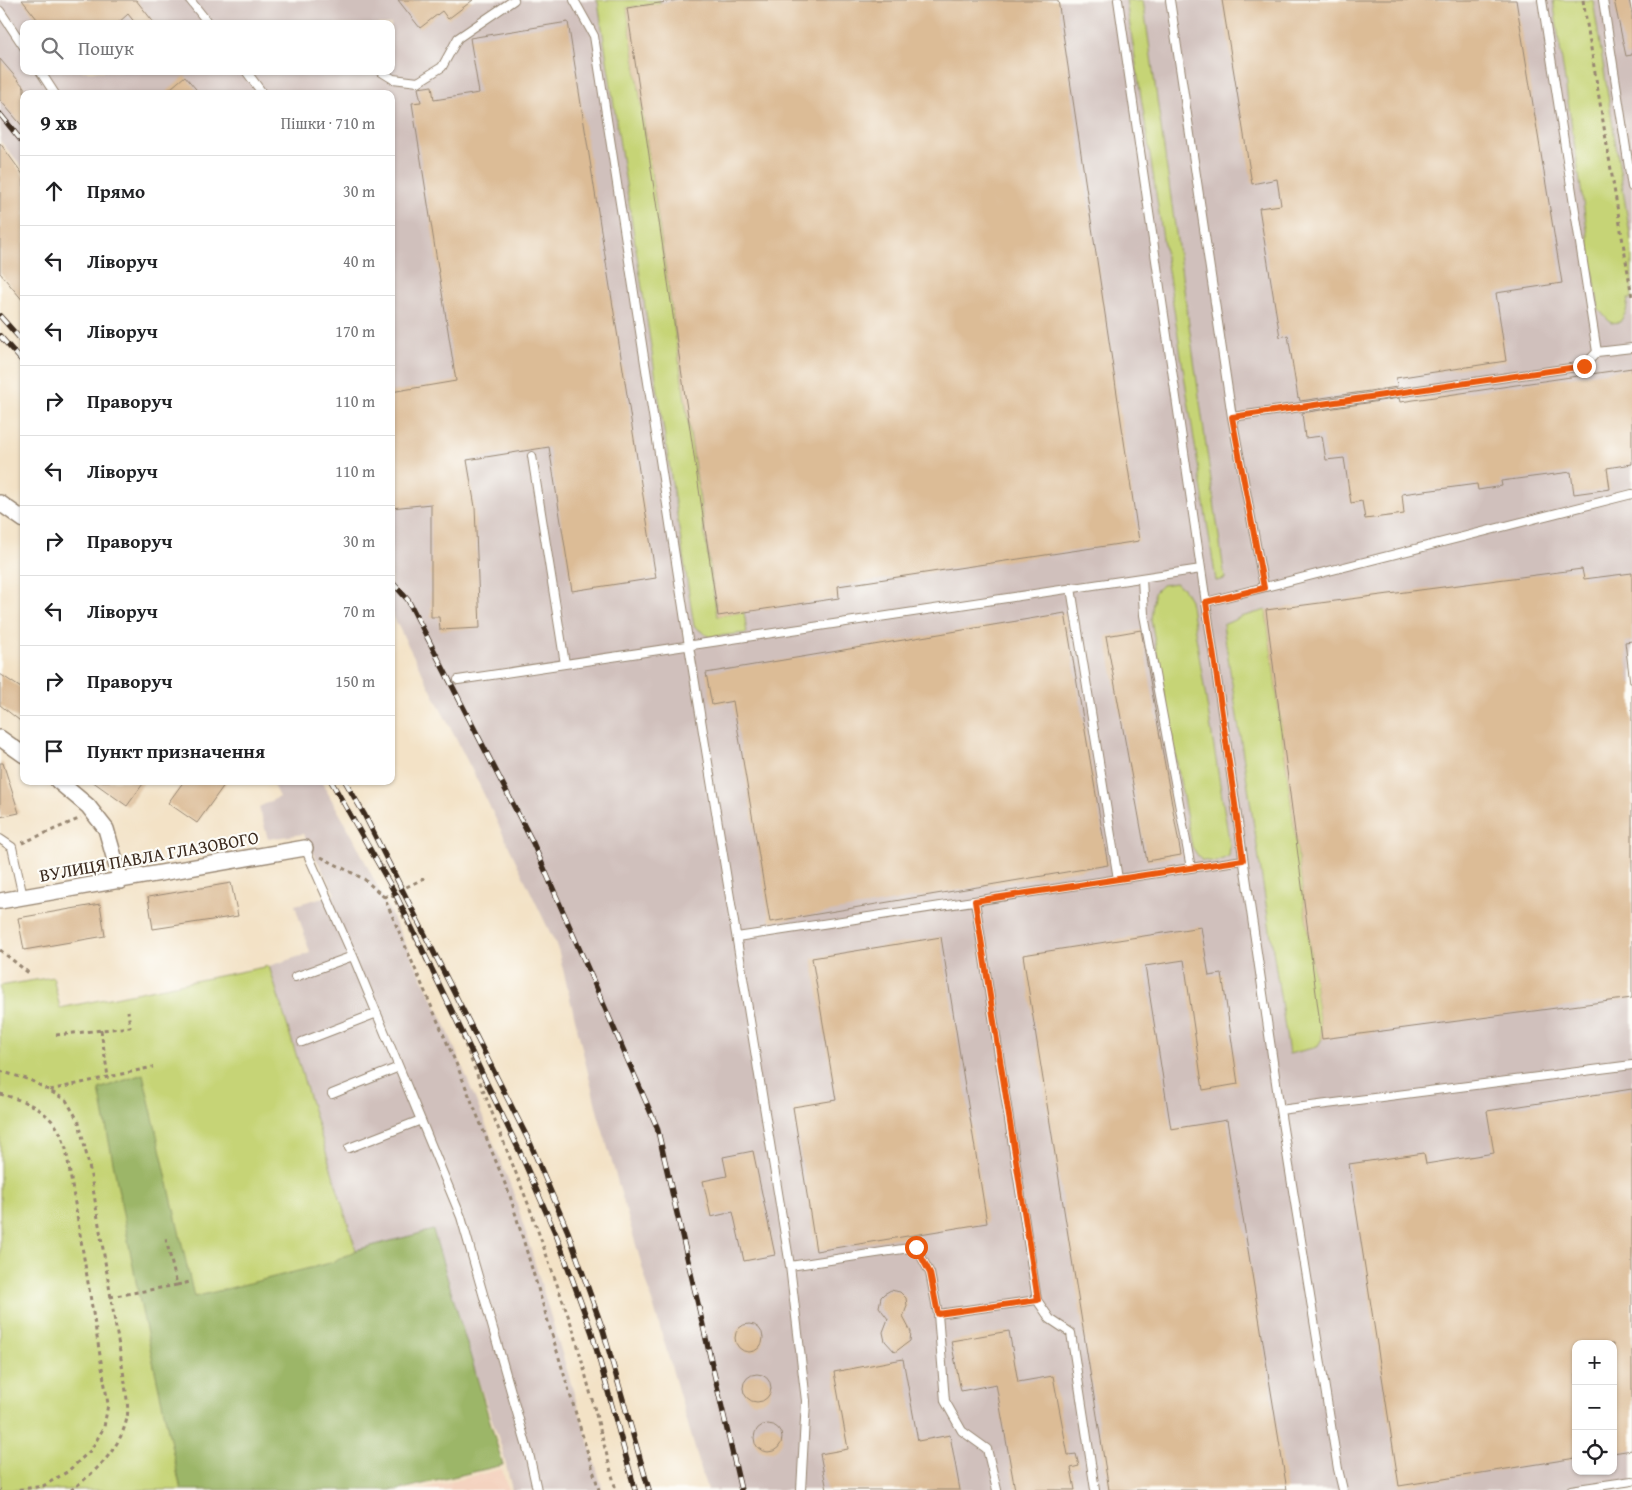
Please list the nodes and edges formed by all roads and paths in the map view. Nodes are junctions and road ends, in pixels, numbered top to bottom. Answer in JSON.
{"nodes":[{"id":1,"x":190,"y":0,"type":"edge"},
{"id":2,"x":514,"y":0,"type":"edge"},
{"id":3,"x":574,"y":0,"type":"edge"},
{"id":4,"x":1118,"y":0,"type":"edge"},
{"id":5,"x":1170,"y":0,"type":"edge"},
{"id":6,"x":1542,"y":0,"type":"edge"},
{"id":7,"x":1583,"y":0,"type":"edge"},
{"id":8,"x":1603,"y":0,"type":"edge"},
{"id":9,"x":0,"y":11,"type":"edge"},
{"id":10,"x":206,"y":20,"type":"edge"},
{"id":11,"x":20,"y":41,"type":"edge"},
{"id":12,"x":43,"y":75,"type":"edge"},
{"id":13,"x":249,"y":75,"type":"edge"},
{"id":14,"x":386,"y":75,"type":"edge"},
{"id":15,"x":52,"y":90,"type":"edge"},
{"id":16,"x":260,"y":90,"type":"edge"},
{"id":17,"x":1632,"y":187,"type":"edge"},
{"id":18,"x":1632,"y":297,"type":"edge"},
{"id":19,"x":1632,"y":348,"type":"edge"},
{"id":20,"x":1597,"y":352,"type":"junction"},
{"id":21,"x":1232,"y":417,"type":"junction"},
{"id":22,"x":532,"y":456,"type":"dead end"},
{"id":23,"x":1632,"y":494,"type":"edge"},
{"id":24,"x":0,"y":503,"type":"edge"},
{"id":25,"x":20,"y":517,"type":"edge"},
{"id":26,"x":1201,"y":569,"type":"junction"},
{"id":27,"x":1142,"y":578,"type":"junction"},
{"id":28,"x":1071,"y":588,"type":"junction"},
{"id":29,"x":1264,"y":588,"type":"junction"},
{"id":30,"x":1206,"y":602,"type":"junction"},
{"id":31,"x":689,"y":646,"type":"junction"},
{"id":32,"x":565,"y":664,"type":"junction"},
{"id":33,"x":458,"y":680,"type":"dead end"},
{"id":34,"x":0,"y":738,"type":"edge"},
{"id":35,"x":20,"y":753,"type":"edge"},
{"id":36,"x":63,"y":785,"type":"edge"},
{"id":37,"x":93,"y":812,"type":"junction"},
{"id":38,"x":0,"y":839,"type":"edge"},
{"id":39,"x":12,"y":847,"type":"junction"},
{"id":40,"x":305,"y":848,"type":"junction"},
{"id":41,"x":1243,"y":860,"type":"junction"},
{"id":42,"x":1190,"y":868,"type":"junction"},
{"id":43,"x":427,"y":877,"type":"dead end"},
{"id":44,"x":1118,"y":879,"type":"junction"},
{"id":45,"x":121,"y":881,"type":"junction"},
{"id":46,"x":392,"y":894,"type":"junction"},
{"id":47,"x":23,"y":897,"type":"junction"},
{"id":48,"x":384,"y":897,"type":"junction"},
{"id":49,"x":0,"y":900,"type":"edge"},
{"id":50,"x":975,"y":901,"type":"junction"},
{"id":51,"x":737,"y":938,"type":"junction"},
{"id":52,"x":0,"y":950,"type":"edge"},
{"id":53,"x":353,"y":956,"type":"junction"},
{"id":54,"x":30,"y":974,"type":"dead end"},
{"id":55,"x":295,"y":977,"type":"dead end"},
{"id":56,"x":128,"y":1012,"type":"dead end"},
{"id":57,"x":377,"y":1013,"type":"junction"},
{"id":58,"x":101,"y":1030,"type":"junction"},
{"id":59,"x":56,"y":1035,"type":"dead end"},
{"id":60,"x":302,"y":1042,"type":"dead end"},
{"id":61,"x":1632,"y":1065,"type":"edge"},
{"id":62,"x":153,"y":1067,"type":"dead end"},
{"id":63,"x":399,"y":1067,"type":"junction"},
{"id":64,"x":0,"y":1071,"type":"edge"},
{"id":65,"x":108,"y":1077,"type":"junction"},
{"id":66,"x":49,"y":1090,"type":"junction"},
{"id":67,"x":0,"y":1094,"type":"edge"},
{"id":68,"x":332,"y":1094,"type":"dead end"},
{"id":69,"x":1280,"y":1110,"type":"junction"},
{"id":70,"x":421,"y":1120,"type":"junction"},
{"id":71,"x":349,"y":1148,"type":"dead end"},
{"id":72,"x":166,"y":1235,"type":"dead end"},
{"id":73,"x":790,"y":1266,"type":"junction"},
{"id":74,"x":190,"y":1282,"type":"dead end"},
{"id":75,"x":177,"y":1285,"type":"junction"},
{"id":76,"x":110,"y":1297,"type":"junction"},
{"id":77,"x":1038,"y":1300,"type":"junction"},
{"id":78,"x":938,"y":1314,"type":"junction"},
{"id":79,"x":1632,"y":1481,"type":"edge"},
{"id":80,"x":15,"y":1490,"type":"edge"},
{"id":81,"x":71,"y":1490,"type":"edge"},
{"id":82,"x":537,"y":1490,"type":"edge"},
{"id":83,"x":598,"y":1490,"type":"edge"},
{"id":84,"x":616,"y":1490,"type":"edge"},
{"id":85,"x":801,"y":1490,"type":"edge"},
{"id":86,"x":997,"y":1490,"type":"edge"},
{"id":87,"x":1095,"y":1490,"type":"edge"},
{"id":88,"x":1344,"y":1490,"type":"edge"},
{"id":89,"x":1571,"y":1490,"type":"edge"}],
"edges":[{"from":1,"to":10,"type":"lane"},
{"from":2,"to":14,"type":"lane"},
{"from":3,"to":31,"type":"lane"},
{"from":4,"to":26,"type":"lane"},
{"from":5,"to":21,"type":"lane"},
{"from":6,"to":20,"type":"lane"},
{"from":7,"to":18,"type":"path"},
{"from":8,"to":17,"type":"lane"},
{"from":9,"to":11,"type":"lane"},
{"from":12,"to":15,"type":"lane"},
{"from":13,"to":16,"type":"lane"},
{"from":19,"to":20,"type":"lane"},
{"from":20,"to":21,"type":"lane"},
{"from":21,"to":29,"type":"lane"},
{"from":22,"to":32,"type":"lane"},
{"from":23,"to":29,"type":"lane"},
{"from":24,"to":25,"type":"street"},
{"from":26,"to":27,"type":"lane"},
{"from":26,"to":30,"type":"lane"},
{"from":27,"to":28,"type":"lane"},
{"from":27,"to":42,"type":"lane"},
{"from":28,"to":31,"type":"lane"},
{"from":28,"to":44,"type":"lane"},
{"from":29,"to":30,"type":"lane"},
{"from":30,"to":41,"type":"lane"},
{"from":31,"to":32,"type":"lane"},
{"from":31,"to":51,"type":"lane"},
{"from":32,"to":33,"type":"lane"},
{"from":34,"to":35,"type":"street"},
{"from":36,"to":37,"type":"street"},
{"from":37,"to":39,"type":"path"},
{"from":37,"to":45,"type":"street"},
{"from":38,"to":39,"type":"lane"},
{"from":39,"to":47,"type":"lane"},
{"from":40,"to":45,"type":"street","name":"ВУЛИЦЯ ПАВЛА ГЛАЗОВОГО"},
{"from":40,"to":48,"type":"path"},
{"from":40,"to":53,"type":"lane"},
{"from":41,"to":42,"type":"lane"},
{"from":41,"to":69,"type":"lane"},
{"from":42,"to":44,"type":"lane"},
{"from":43,"to":46,"type":"path"},
{"from":44,"to":50,"type":"lane"},
{"from":45,"to":47,"type":"street","name":"ВУЛИЦЯ ПАВЛА ГЛАЗОВОГО"},
{"from":46,"to":48,"type":"path"},
{"from":46,"to":84,"type":"path"},
{"from":47,"to":49,"type":"street","name":"ВУЛИЦЯ ПАВЛА ГЛАЗОВОГО"},
{"from":48,"to":83,"type":"path"},
{"from":50,"to":51,"type":"lane"},
{"from":50,"to":77,"type":"lane"},
{"from":51,"to":73,"type":"lane"},
{"from":52,"to":54,"type":"path"},
{"from":53,"to":55,"type":"lane"},
{"from":53,"to":57,"type":"lane"},
{"from":56,"to":58,"type":"path"},
{"from":57,"to":60,"type":"lane"},
{"from":57,"to":63,"type":"lane"},
{"from":58,"to":59,"type":"path"},
{"from":58,"to":65,"type":"path"},
{"from":61,"to":69,"type":"lane"},
{"from":62,"to":65,"type":"path"},
{"from":63,"to":68,"type":"lane"},
{"from":63,"to":70,"type":"lane"},
{"from":64,"to":66,"type":"path"},
{"from":65,"to":66,"type":"path"},
{"from":66,"to":76,"type":"path"},
{"from":67,"to":80,"type":"path"},
{"from":69,"to":88,"type":"lane"},
{"from":70,"to":71,"type":"lane"},
{"from":70,"to":82,"type":"lane"},
{"from":72,"to":75,"type":"path"},
{"from":73,"to":78,"type":"lane"},
{"from":73,"to":85,"type":"lane"},
{"from":74,"to":75,"type":"path"},
{"from":75,"to":76,"type":"path"},
{"from":76,"to":81,"type":"path"},
{"from":77,"to":78,"type":"lane"},
{"from":77,"to":87,"type":"lane"},
{"from":78,"to":86,"type":"lane"},
{"from":79,"to":89,"type":"lane"}]}
